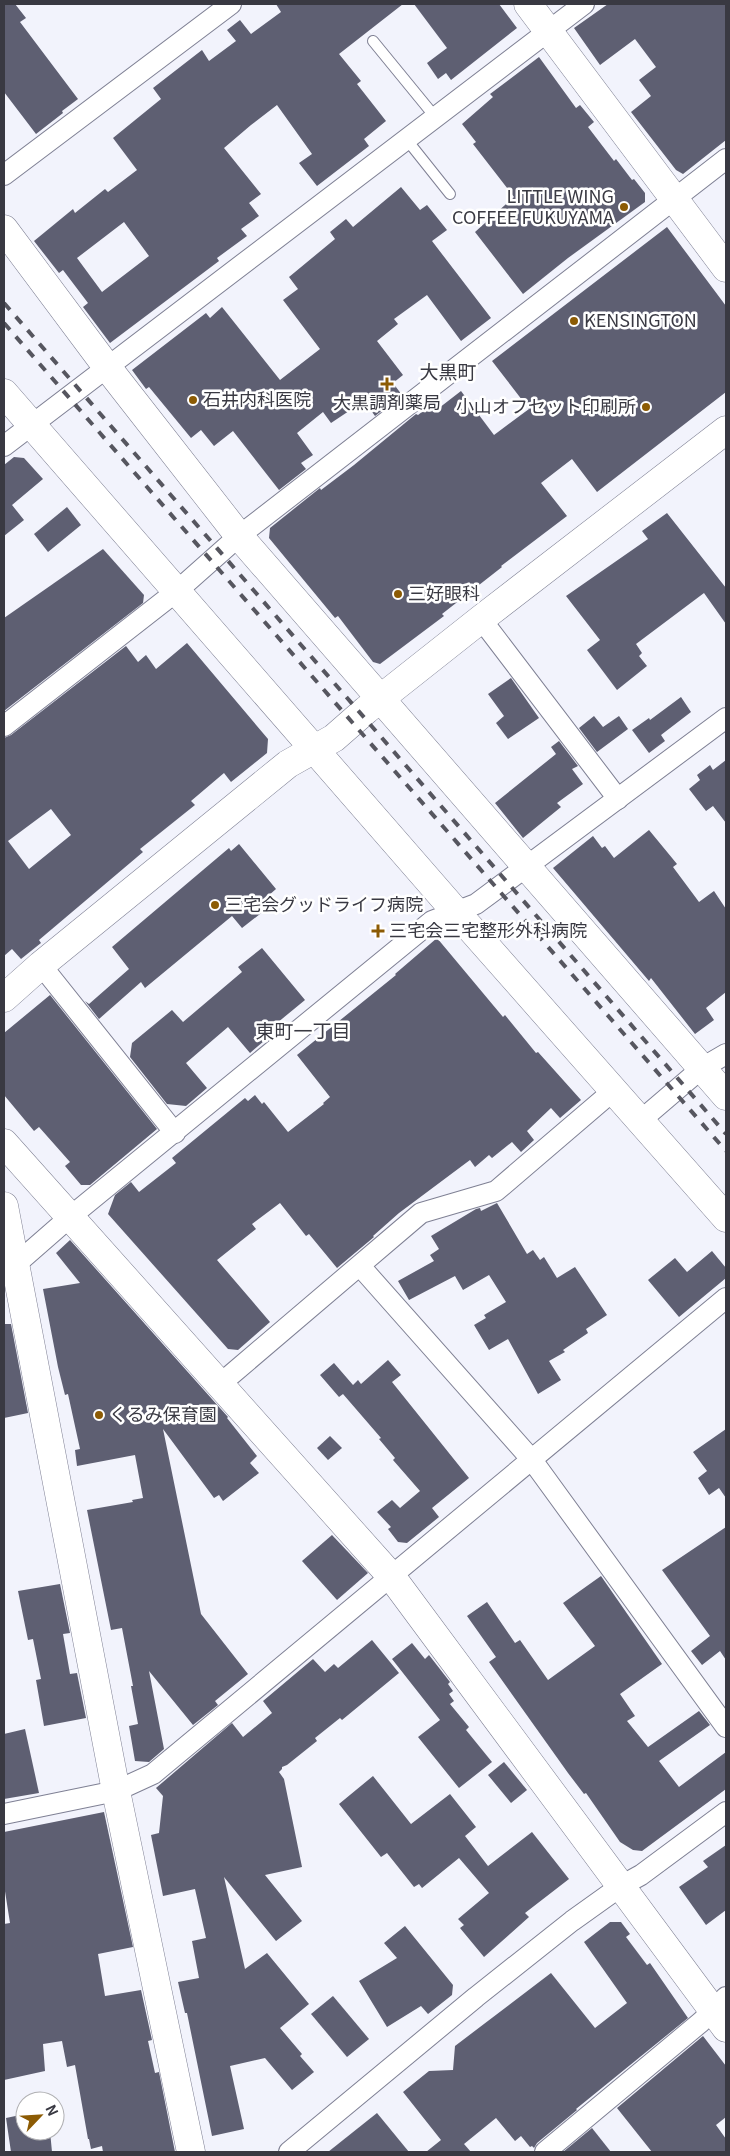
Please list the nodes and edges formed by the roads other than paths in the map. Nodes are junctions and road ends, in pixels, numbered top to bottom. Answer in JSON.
{"nodes":[{"id":1,"x":231,"y":4,"type":"edge"},
{"id":2,"x":528,"y":4,"type":"edge"},
{"id":3,"x":584,"y":4,"type":"edge"},
{"id":4,"x":548,"y":31,"type":"junction"},
{"id":5,"x":373,"y":41,"type":"dead end"},
{"id":6,"x":436,"y":118,"type":"junction"},
{"id":7,"x":407,"y":140,"type":"junction"},
{"id":8,"x":726,"y":159,"type":"edge"},
{"id":9,"x":4,"y":175,"type":"edge"},
{"id":10,"x":450,"y":194,"type":"dead end"},
{"id":11,"x":674,"y":198,"type":"junction"},
{"id":12,"x":4,"y":230,"type":"edge"},
{"id":13,"x":726,"y":268,"type":"edge"},
{"id":14,"x":107,"y":368,"type":"junction"},
{"id":15,"x":4,"y":393,"type":"edge"},
{"id":16,"x":32,"y":424,"type":"junction"},
{"id":17,"x":726,"y":430,"type":"edge"},
{"id":18,"x":4,"y":446,"type":"edge"},
{"id":19,"x":239,"y":536,"type":"junction"},
{"id":20,"x":171,"y":596,"type":"junction"},
{"id":21,"x":481,"y":619,"type":"junction"},
{"id":22,"x":382,"y":699,"type":"junction"},
{"id":23,"x":726,"y":718,"type":"edge"},
{"id":24,"x":4,"y":726,"type":"edge"},
{"id":25,"x":314,"y":749,"type":"junction"},
{"id":26,"x":618,"y":799,"type":"junction"},
{"id":27,"x":528,"y":866,"type":"junction"},
{"id":28,"x":456,"y":912,"type":"junction"},
{"id":29,"x":41,"y":965,"type":"junction"},
{"id":30,"x":4,"y":998,"type":"edge"},
{"id":31,"x":726,"y":1054,"type":"edge"},
{"id":32,"x":702,"y":1068,"type":"junction"},
{"id":33,"x":613,"y":1091,"type":"junction"},
{"id":34,"x":726,"y":1096,"type":"edge"},
{"id":35,"x":640,"y":1121,"type":"junction"},
{"id":36,"x":175,"y":1133,"type":"junction"},
{"id":37,"x":4,"y":1143,"type":"edge"},
{"id":38,"x":4,"y":1206,"type":"edge"},
{"id":39,"x":70,"y":1217,"type":"junction"},
{"id":40,"x":726,"y":1218,"type":"edge"},
{"id":41,"x":360,"y":1266,"type":"junction"},
{"id":42,"x":9,"y":1271,"type":"edge"},
{"id":43,"x":726,"y":1298,"type":"edge"},
{"id":44,"x":219,"y":1386,"type":"junction"},
{"id":45,"x":532,"y":1460,"type":"junction"},
{"id":46,"x":391,"y":1576,"type":"junction"},
{"id":47,"x":726,"y":1727,"type":"edge"},
{"id":48,"x":116,"y":1792,"type":"junction"},
{"id":49,"x":726,"y":1812,"type":"edge"},
{"id":50,"x":4,"y":1814,"type":"edge"},
{"id":51,"x":621,"y":1886,"type":"junction"},
{"id":52,"x":722,"y":2011,"type":"edge"},
{"id":53,"x":191,"y":2152,"type":"edge"},
{"id":54,"x":289,"y":2152,"type":"edge"},
{"id":55,"x":545,"y":2152,"type":"edge"}],
"edges":[{"from":1,"to":9,"type":"street"},
{"from":2,"to":4,"type":"street"},
{"from":3,"to":4,"type":"street"},
{"from":4,"to":6,"type":"street"},
{"from":4,"to":11,"type":"street"},
{"from":5,"to":6,"type":"lane"},
{"from":6,"to":7,"type":"street"},
{"from":7,"to":10,"type":"lane"},
{"from":7,"to":14,"type":"street"},
{"from":8,"to":11,"type":"street"},
{"from":11,"to":13,"type":"street"},
{"from":11,"to":19,"type":"street"},
{"from":12,"to":14,"type":"street"},
{"from":14,"to":16,"type":"street"},
{"from":14,"to":19,"type":"street"},
{"from":15,"to":16,"type":"street"},
{"from":16,"to":18,"type":"street"},
{"from":16,"to":20,"type":"street"},
{"from":17,"to":21,"type":"street"},
{"from":19,"to":20,"type":"street"},
{"from":19,"to":22,"type":"street"},
{"from":20,"to":24,"type":"street"},
{"from":20,"to":25,"type":"street"},
{"from":21,"to":22,"type":"street"},
{"from":21,"to":26,"type":"street"},
{"from":22,"to":25,"type":"street"},
{"from":22,"to":27,"type":"street"},
{"from":23,"to":26,"type":"street"},
{"from":25,"to":28,"type":"street"},
{"from":25,"to":29,"type":"street"},
{"from":26,"to":27,"type":"street"},
{"from":27,"to":28,"type":"street"},
{"from":27,"to":32,"type":"street"},
{"from":28,"to":33,"type":"street"},
{"from":28,"to":36,"type":"street"},
{"from":29,"to":30,"type":"street"},
{"from":29,"to":36,"type":"street"},
{"from":31,"to":32,"type":"street"},
{"from":32,"to":34,"type":"street"},
{"from":32,"to":35,"type":"street"},
{"from":33,"to":35,"type":"street"},
{"from":33,"to":41,"type":"street"},
{"from":35,"to":40,"type":"street"},
{"from":36,"to":39,"type":"street"},
{"from":37,"to":39,"type":"street"},
{"from":38,"to":42,"type":"street"},
{"from":39,"to":42,"type":"street"},
{"from":39,"to":44,"type":"street"},
{"from":41,"to":44,"type":"street"},
{"from":41,"to":45,"type":"street"},
{"from":42,"to":48,"type":"street"},
{"from":43,"to":45,"type":"street"},
{"from":44,"to":46,"type":"street"},
{"from":45,"to":46,"type":"street"},
{"from":45,"to":47,"type":"street"},
{"from":46,"to":48,"type":"street"},
{"from":46,"to":51,"type":"street"},
{"from":48,"to":50,"type":"street"},
{"from":48,"to":53,"type":"street"},
{"from":49,"to":51,"type":"street"},
{"from":51,"to":52,"type":"street"},
{"from":51,"to":54,"type":"street"},
{"from":52,"to":55,"type":"street"}]}
